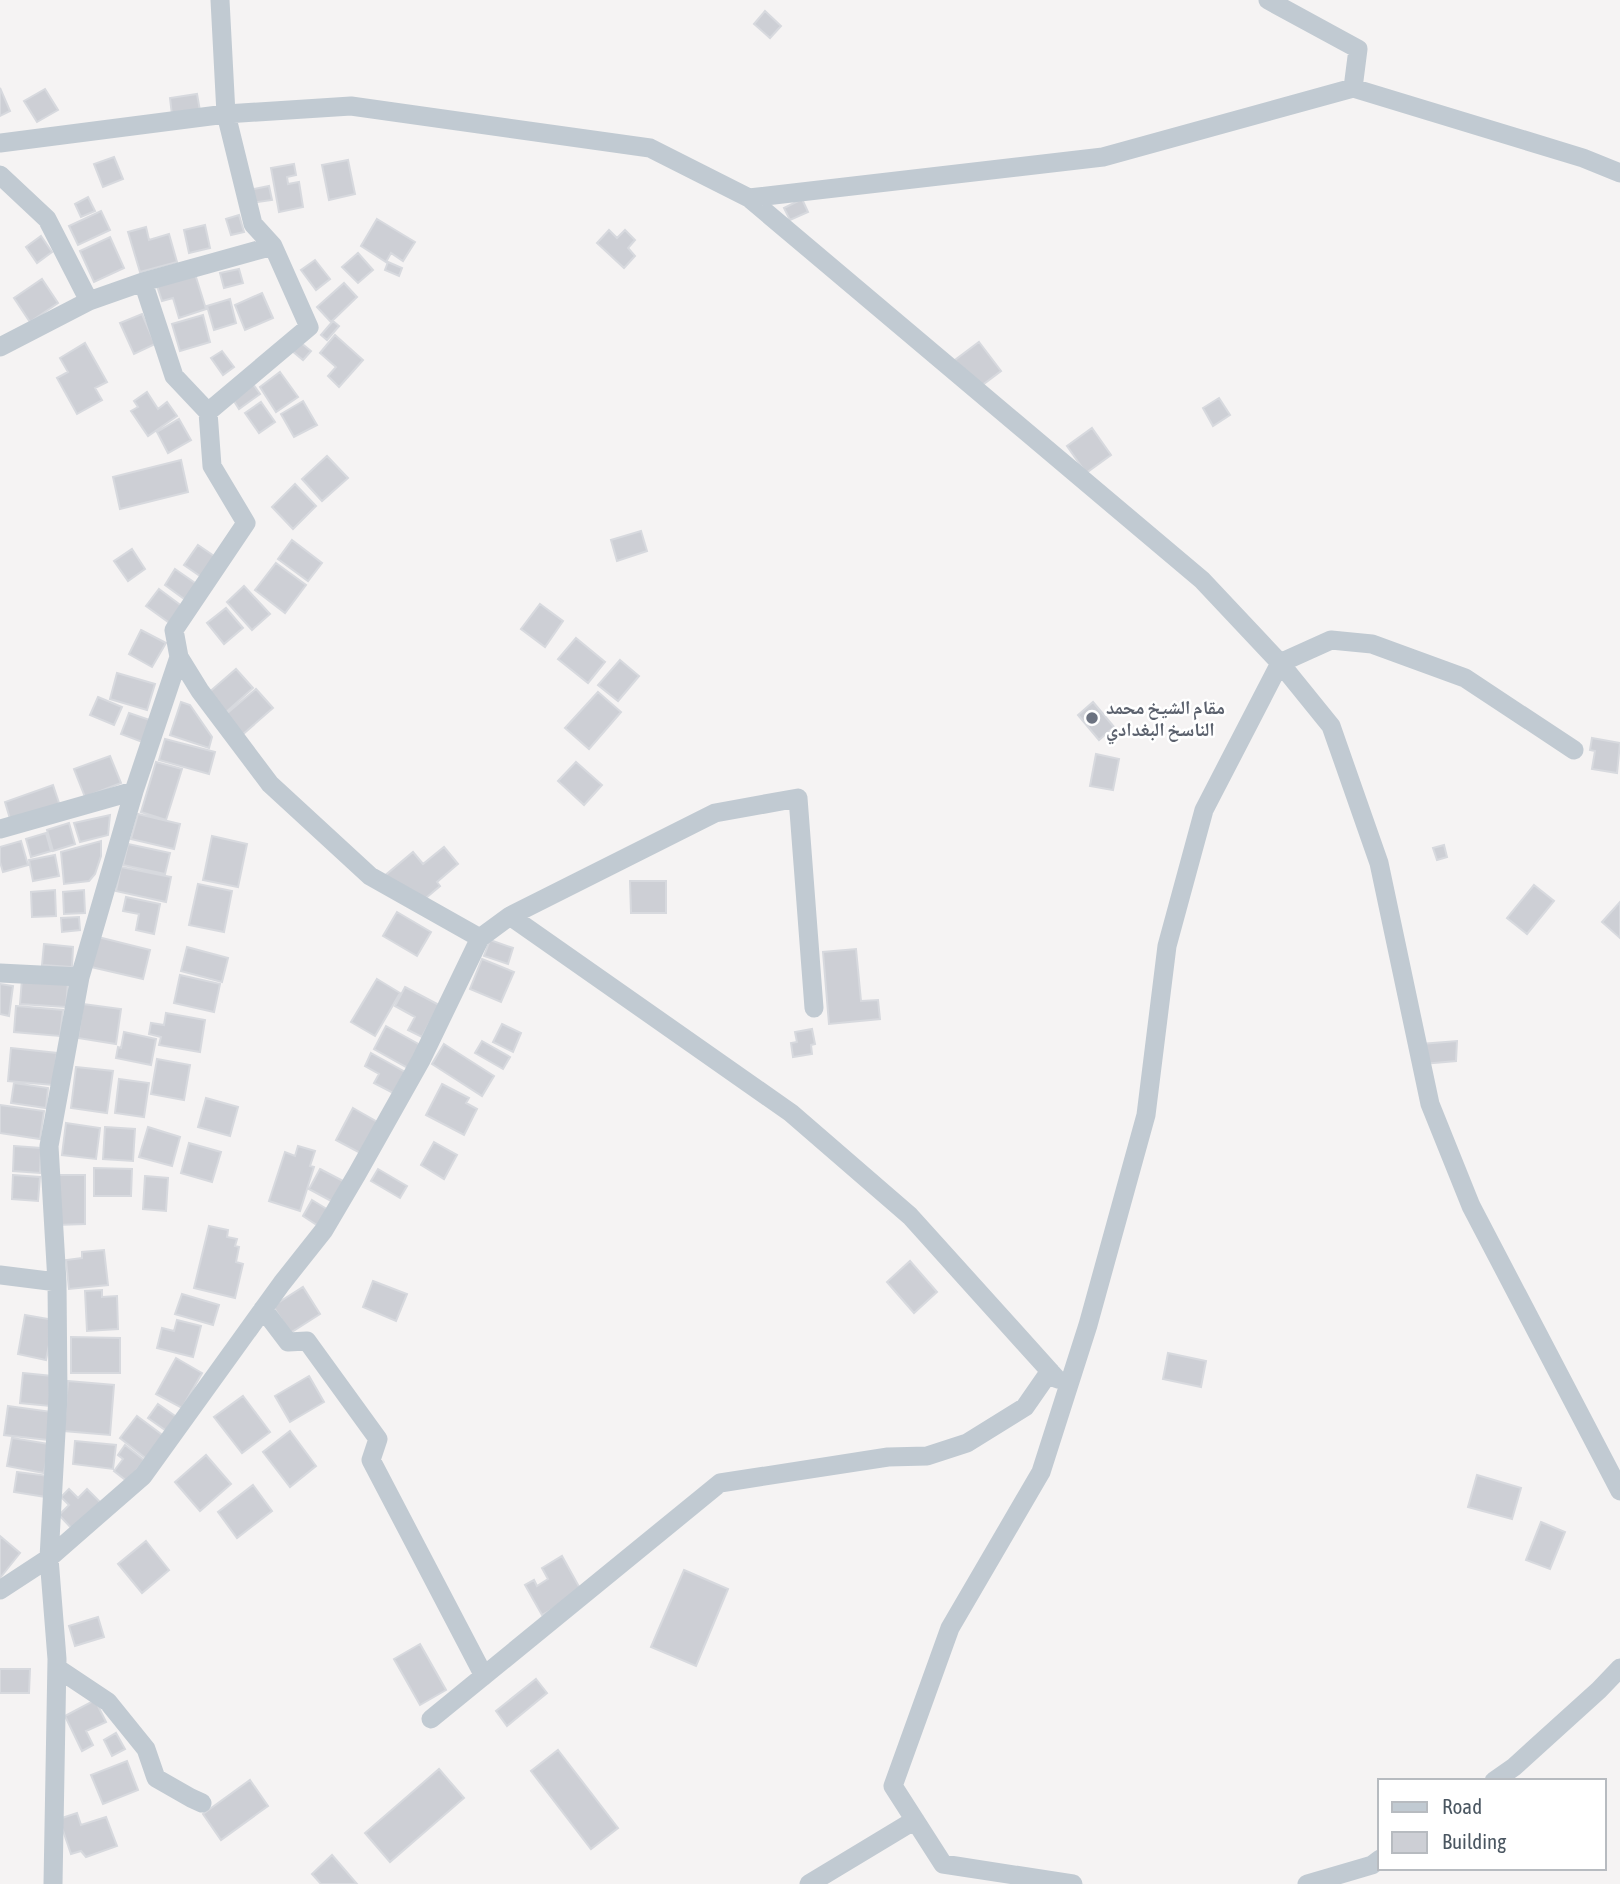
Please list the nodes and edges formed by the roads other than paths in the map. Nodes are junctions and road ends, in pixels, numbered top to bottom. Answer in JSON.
{"nodes":[{"id":1,"x":220,"y":0,"type":"edge"},
{"id":2,"x":1268,"y":0,"type":"edge"},
{"id":3,"x":1353,"y":88,"type":"junction"},
{"id":4,"x":226,"y":114,"type":"junction"},
{"id":5,"x":0,"y":143,"type":"edge"},
{"id":6,"x":1620,"y":173,"type":"edge"},
{"id":7,"x":0,"y":175,"type":"edge"},
{"id":8,"x":749,"y":198,"type":"junction"},
{"id":9,"x":273,"y":246,"type":"junction"},
{"id":10,"x":143,"y":282,"type":"junction"},
{"id":11,"x":89,"y":301,"type":"junction"},
{"id":12,"x":0,"y":347,"type":"edge"},
{"id":13,"x":208,"y":412,"type":"junction"},
{"id":14,"x":178,"y":657,"type":"junction"},
{"id":15,"x":1280,"y":663,"type":"junction"},
{"id":16,"x":1573,"y":750,"type":"dead end"},
{"id":17,"x":134,"y":791,"type":"junction"},
{"id":18,"x":0,"y":829,"type":"edge"},
{"id":19,"x":510,"y":916,"type":"junction"},
{"id":20,"x":480,"y":938,"type":"junction"},
{"id":21,"x":0,"y":973,"type":"edge"},
{"id":22,"x":80,"y":977,"type":"junction"},
{"id":23,"x":814,"y":1009,"type":"dead end"},
{"id":24,"x":0,"y":1275,"type":"edge"},
{"id":25,"x":57,"y":1282,"type":"junction"},
{"id":26,"x":263,"y":1309,"type":"junction"},
{"id":27,"x":1050,"y":1371,"type":"junction"},
{"id":28,"x":1067,"y":1390,"type":"junction"},
{"id":29,"x":1620,"y":1491,"type":"edge"},
{"id":30,"x":49,"y":1558,"type":"junction"},
{"id":31,"x":0,"y":1590,"type":"edge"},
{"id":32,"x":57,"y":1668,"type":"junction"},
{"id":33,"x":1620,"y":1668,"type":"edge"},
{"id":34,"x":484,"y":1676,"type":"junction"},
{"id":35,"x":431,"y":1719,"type":"dead end"},
{"id":36,"x":1497,"y":1779,"type":"edge"},
{"id":37,"x":202,"y":1802,"type":"dead end"},
{"id":38,"x":915,"y":1820,"type":"junction"},
{"id":39,"x":1378,"y":1861,"type":"edge"},
{"id":40,"x":53,"y":1884,"type":"edge"},
{"id":41,"x":809,"y":1884,"type":"edge"},
{"id":42,"x":1073,"y":1884,"type":"edge"},
{"id":43,"x":1307,"y":1884,"type":"edge"}],
"edges":[{"from":1,"to":4,"type":"street"},
{"from":2,"to":3,"type":"street"},
{"from":3,"to":6,"type":"street"},
{"from":3,"to":8,"type":"street"},
{"from":4,"to":5,"type":"street"},
{"from":4,"to":8,"type":"street"},
{"from":4,"to":9,"type":"street"},
{"from":7,"to":11,"type":"street"},
{"from":8,"to":15,"type":"street"},
{"from":9,"to":10,"type":"street"},
{"from":9,"to":13,"type":"street"},
{"from":10,"to":11,"type":"street"},
{"from":10,"to":13,"type":"street"},
{"from":11,"to":12,"type":"street"},
{"from":13,"to":14,"type":"street"},
{"from":14,"to":17,"type":"street"},
{"from":14,"to":20,"type":"street"},
{"from":15,"to":16,"type":"street"},
{"from":15,"to":28,"type":"street"},
{"from":15,"to":29,"type":"street"},
{"from":17,"to":18,"type":"street"},
{"from":17,"to":22,"type":"street"},
{"from":19,"to":20,"type":"street"},
{"from":19,"to":23,"type":"street"},
{"from":19,"to":27,"type":"street"},
{"from":20,"to":26,"type":"street"},
{"from":21,"to":22,"type":"street"},
{"from":22,"to":25,"type":"street"},
{"from":24,"to":25,"type":"street"},
{"from":25,"to":30,"type":"street"},
{"from":26,"to":30,"type":"street"},
{"from":26,"to":34,"type":"street"},
{"from":27,"to":28,"type":"street"},
{"from":27,"to":34,"type":"street"},
{"from":28,"to":38,"type":"street"},
{"from":30,"to":31,"type":"street"},
{"from":30,"to":32,"type":"street"},
{"from":32,"to":37,"type":"street"},
{"from":32,"to":40,"type":"street"},
{"from":33,"to":36,"type":"street"},
{"from":34,"to":35,"type":"street"},
{"from":38,"to":41,"type":"street"},
{"from":38,"to":42,"type":"street"},
{"from":39,"to":43,"type":"street"}]}
